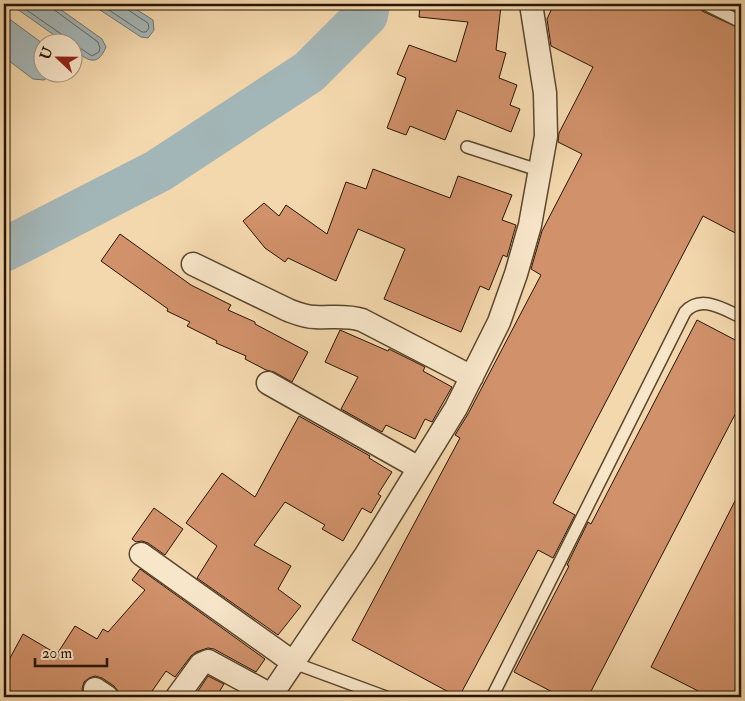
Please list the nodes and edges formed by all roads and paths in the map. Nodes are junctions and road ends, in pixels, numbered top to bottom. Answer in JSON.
{"nodes":[{"id":1,"x":531,"y":4,"type":"edge"},
{"id":2,"x":705,"y":4,"type":"edge"},
{"id":3,"x":741,"y":22,"type":"edge"},
{"id":4,"x":467,"y":147,"type":"dead end"},
{"id":5,"x":541,"y":171,"type":"junction"},
{"id":6,"x":193,"y":264,"type":"dead end"},
{"id":7,"x":741,"y":317,"type":"edge"},
{"id":8,"x":472,"y":377,"type":"junction"},
{"id":9,"x":268,"y":383,"type":"dead end"},
{"id":10,"x":419,"y":468,"type":"junction"},
{"id":11,"x":140,"y":554,"type":"dead end"},
{"id":12,"x":294,"y":663,"type":"junction"},
{"id":13,"x":270,"y":696,"type":"edge"},
{"id":14,"x":177,"y":697,"type":"edge"},
{"id":15,"x":386,"y":697,"type":"edge"},
{"id":16,"x":492,"y":697,"type":"edge"}],
"edges":[{"from":1,"to":5,"type":"street"},
{"from":2,"to":3,"type":"lane"},
{"from":4,"to":5,"type":"lane"},
{"from":5,"to":8,"type":"street"},
{"from":6,"to":8,"type":"street"},
{"from":7,"to":16,"type":"lane"},
{"from":8,"to":10,"type":"street"},
{"from":9,"to":10,"type":"street"},
{"from":10,"to":12,"type":"street"},
{"from":11,"to":12,"type":"street"},
{"from":12,"to":13,"type":"street"},
{"from":12,"to":15,"type":"lane"},
{"from":13,"to":14,"type":"street"}]}
